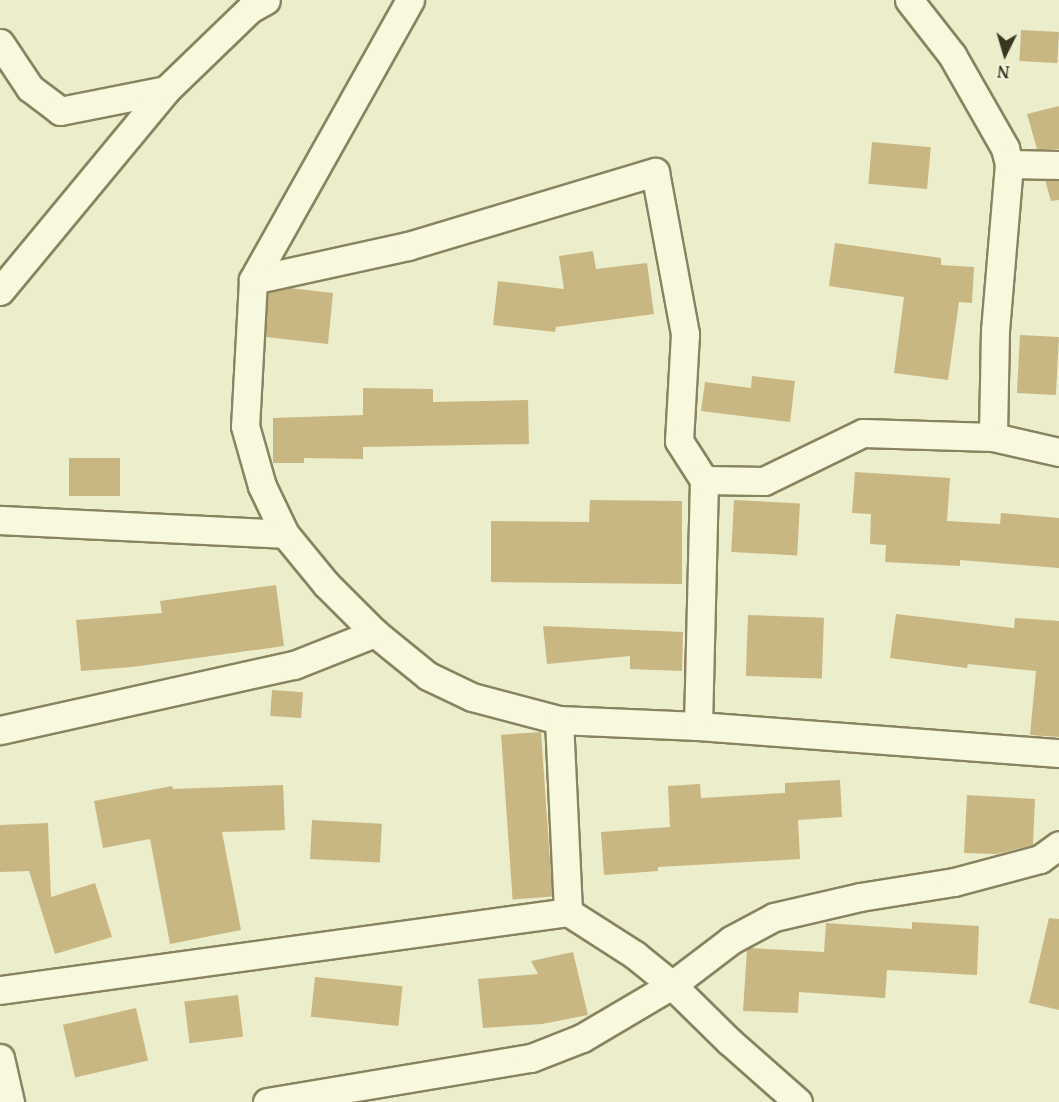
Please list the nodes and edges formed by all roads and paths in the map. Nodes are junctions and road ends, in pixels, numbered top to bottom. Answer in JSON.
{"nodes":[{"id":1,"x":266,"y":0,"type":"edge"},
{"id":2,"x":410,"y":0,"type":"edge"},
{"id":3,"x":909,"y":0,"type":"edge"},
{"id":4,"x":0,"y":43,"type":"edge"},
{"id":5,"x":166,"y":90,"type":"junction"},
{"id":6,"x":1009,"y":164,"type":"junction"},
{"id":7,"x":1059,"y":165,"type":"edge"},
{"id":8,"x":253,"y":280,"type":"junction"},
{"id":9,"x":0,"y":291,"type":"edge"},
{"id":10,"x":993,"y":437,"type":"junction"},
{"id":11,"x":1059,"y":452,"type":"edge"},
{"id":12,"x":704,"y":480,"type":"junction"},
{"id":13,"x":0,"y":520,"type":"edge"},
{"id":14,"x":285,"y":534,"type":"junction"},
{"id":15,"x":375,"y":633,"type":"junction"},
{"id":16,"x":560,"y":720,"type":"junction"},
{"id":17,"x":698,"y":726,"type":"junction"},
{"id":18,"x":0,"y":730,"type":"edge"},
{"id":19,"x":1059,"y":753,"type":"edge"},
{"id":20,"x":1059,"y":845,"type":"edge"},
{"id":21,"x":568,"y":912,"type":"junction"},
{"id":22,"x":672,"y":985,"type":"junction"},
{"id":23,"x":0,"y":990,"type":"edge"},
{"id":24,"x":0,"y":1058,"type":"edge"},
{"id":25,"x":10,"y":1102,"type":"edge"},
{"id":26,"x":267,"y":1102,"type":"edge"},
{"id":27,"x":798,"y":1102,"type":"edge"}],
"edges":[{"from":1,"to":5,"type":"street"},
{"from":2,"to":8,"type":"street"},
{"from":3,"to":6,"type":"street"},
{"from":4,"to":5,"type":"street"},
{"from":5,"to":9,"type":"street"},
{"from":6,"to":7,"type":"street"},
{"from":6,"to":10,"type":"street"},
{"from":8,"to":12,"type":"street"},
{"from":8,"to":14,"type":"street"},
{"from":10,"to":11,"type":"street"},
{"from":10,"to":12,"type":"street"},
{"from":12,"to":17,"type":"street"},
{"from":13,"to":14,"type":"street"},
{"from":14,"to":15,"type":"street"},
{"from":15,"to":16,"type":"street"},
{"from":15,"to":18,"type":"street"},
{"from":16,"to":17,"type":"street"},
{"from":16,"to":21,"type":"street"},
{"from":17,"to":19,"type":"street"},
{"from":20,"to":22,"type":"street"},
{"from":21,"to":22,"type":"street"},
{"from":21,"to":23,"type":"street"},
{"from":22,"to":26,"type":"street"},
{"from":22,"to":27,"type":"street"},
{"from":24,"to":25,"type":"street"}]}
